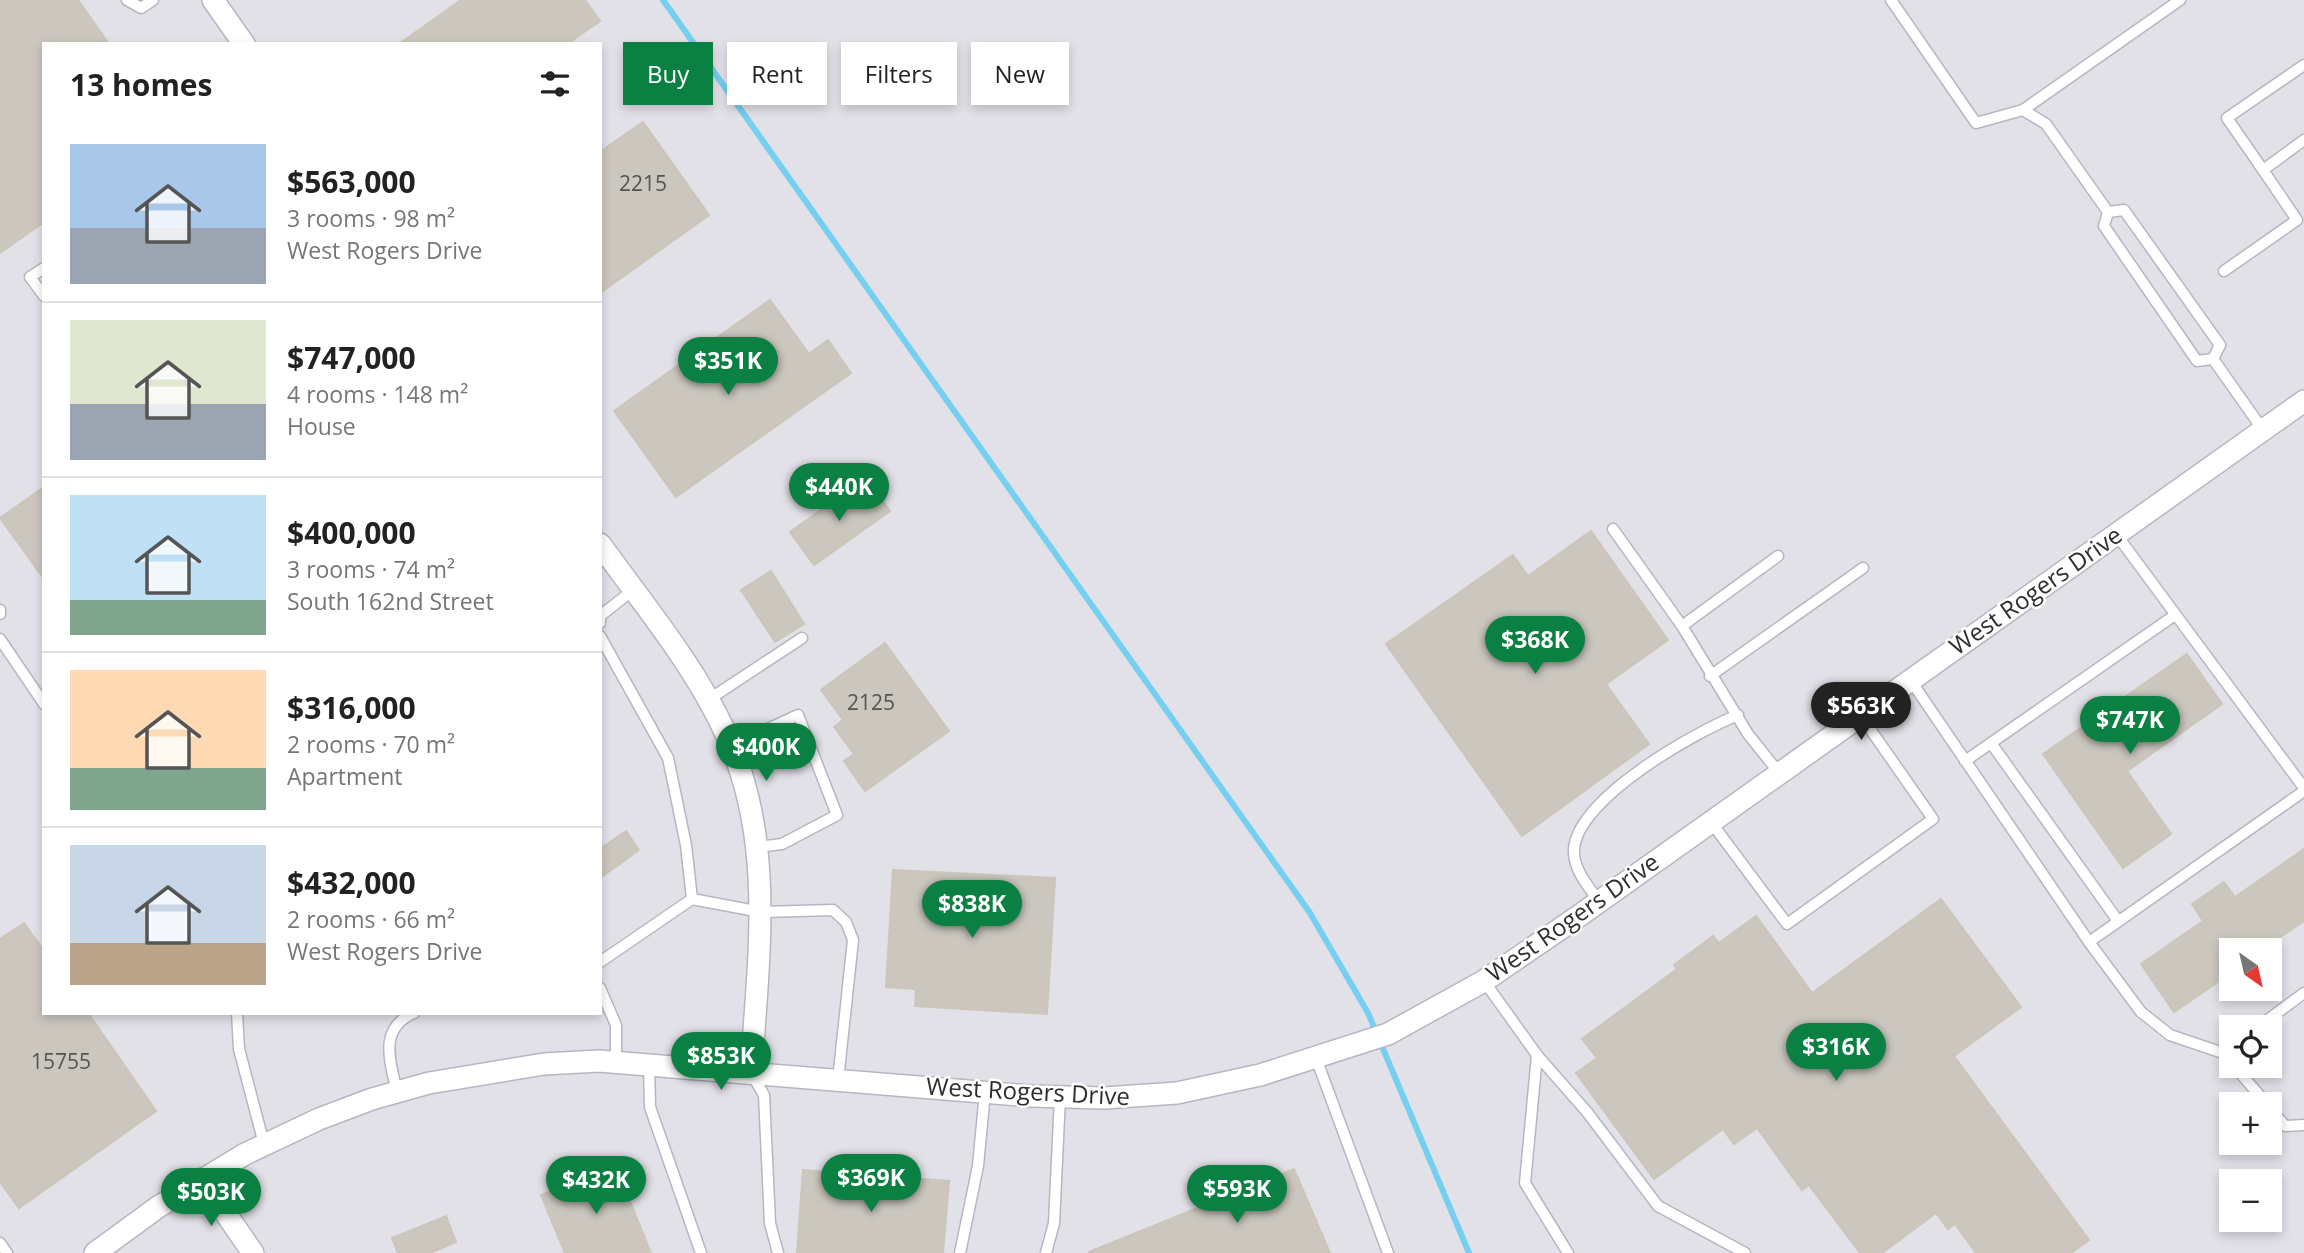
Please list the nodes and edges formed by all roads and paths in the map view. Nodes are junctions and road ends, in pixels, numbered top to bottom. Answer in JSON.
{"nodes":[{"id":1,"x":127,"y":0,"type":"edge"},
{"id":2,"x":153,"y":0,"type":"edge"},
{"id":3,"x":213,"y":0,"type":"edge"},
{"id":4,"x":1891,"y":0,"type":"edge"},
{"id":5,"x":2180,"y":0,"type":"edge"},
{"id":6,"x":243,"y":42,"type":"edge"},
{"id":7,"x":2304,"y":65,"type":"edge"},
{"id":8,"x":2023,"y":110,"type":"junction"},
{"id":9,"x":2304,"y":140,"type":"edge"},
{"id":10,"x":2263,"y":170,"type":"junction"},
{"id":11,"x":2108,"y":212,"type":"junction"},
{"id":12,"x":42,"y":269,"type":"edge"},
{"id":13,"x":2224,"y":271,"type":"dead end"},
{"id":14,"x":42,"y":293,"type":"edge"},
{"id":15,"x":2213,"y":359,"type":"junction"},
{"id":16,"x":2304,"y":401,"type":"edge"},
{"id":17,"x":2263,"y":429,"type":"junction"},
{"id":18,"x":1614,"y":529,"type":"dead end"},
{"id":19,"x":2116,"y":534,"type":"junction"},
{"id":20,"x":602,"y":547,"type":"edge"},
{"id":21,"x":1778,"y":556,"type":"dead end"},
{"id":22,"x":1863,"y":568,"type":"dead end"},
{"id":23,"x":633,"y":590,"type":"junction"},
{"id":24,"x":602,"y":615,"type":"edge"},
{"id":25,"x":2175,"y":615,"type":"junction"},
{"id":26,"x":1682,"y":626,"type":"junction"},
{"id":27,"x":802,"y":638,"type":"dead end"},
{"id":28,"x":0,"y":639,"type":"edge"},
{"id":29,"x":602,"y":640,"type":"edge"},
{"id":30,"x":1710,"y":676,"type":"junction"},
{"id":31,"x":1911,"y":681,"type":"junction"},
{"id":32,"x":708,"y":700,"type":"junction"},
{"id":33,"x":42,"y":701,"type":"edge"},
{"id":34,"x":1738,"y":715,"type":"junction"},
{"id":35,"x":1861,"y":716,"type":"junction"},
{"id":36,"x":1991,"y":743,"type":"junction"},
{"id":37,"x":731,"y":746,"type":"junction"},
{"id":38,"x":1965,"y":761,"type":"junction"},
{"id":39,"x":1780,"y":774,"type":"junction"},
{"id":40,"x":2304,"y":789,"type":"edge"},
{"id":41,"x":1711,"y":822,"type":"junction"},
{"id":42,"x":758,"y":847,"type":"junction"},
{"id":43,"x":692,"y":899,"type":"junction"},
{"id":44,"x":1599,"y":901,"type":"junction"},
{"id":45,"x":761,"y":912,"type":"junction"},
{"id":46,"x":2118,"y":921,"type":"junction"},
{"id":47,"x":2089,"y":942,"type":"junction"},
{"id":48,"x":602,"y":961,"type":"edge"},
{"id":49,"x":1484,"y":982,"type":"junction"},
{"id":50,"x":602,"y":993,"type":"edge"},
{"id":51,"x":2304,"y":993,"type":"edge"},
{"id":52,"x":237,"y":1015,"type":"edge"},
{"id":53,"x":409,"y":1015,"type":"edge"},
{"id":54,"x":2274,"y":1015,"type":"edge"},
{"id":55,"x":2219,"y":1048,"type":"edge"},
{"id":56,"x":1537,"y":1055,"type":"junction"},
{"id":57,"x":1316,"y":1058,"type":"junction"},
{"id":58,"x":616,"y":1062,"type":"junction"},
{"id":59,"x":649,"y":1064,"type":"junction"},
{"id":60,"x":751,"y":1073,"type":"junction"},
{"id":61,"x":2245,"y":1078,"type":"edge"},
{"id":62,"x":838,"y":1080,"type":"junction"},
{"id":63,"x":397,"y":1092,"type":"junction"},
{"id":64,"x":2256,"y":1092,"type":"edge"},
{"id":65,"x":985,"y":1093,"type":"junction"},
{"id":66,"x":1060,"y":1097,"type":"junction"},
{"id":67,"x":2282,"y":1122,"type":"edge"},
{"id":68,"x":2304,"y":1125,"type":"edge"},
{"id":69,"x":264,"y":1144,"type":"junction"},
{"id":70,"x":202,"y":1179,"type":"junction"},
{"id":71,"x":0,"y":1243,"type":"edge"},
{"id":72,"x":7,"y":1253,"type":"edge"},
{"id":73,"x":95,"y":1253,"type":"edge"},
{"id":74,"x":253,"y":1253,"type":"edge"},
{"id":75,"x":701,"y":1253,"type":"edge"},
{"id":76,"x":778,"y":1253,"type":"edge"},
{"id":77,"x":960,"y":1253,"type":"edge"},
{"id":78,"x":1046,"y":1253,"type":"edge"},
{"id":79,"x":1388,"y":1253,"type":"edge"},
{"id":80,"x":1568,"y":1253,"type":"edge"},
{"id":81,"x":1745,"y":1253,"type":"edge"}],
"edges":[{"from":1,"to":2,"type":"lane"},
{"from":3,"to":6,"type":"street"},
{"from":4,"to":8,"type":"lane"},
{"from":5,"to":8,"type":"lane"},
{"from":7,"to":10,"type":"lane"},
{"from":8,"to":11,"type":"lane"},
{"from":9,"to":10,"type":"lane"},
{"from":10,"to":13,"type":"lane"},
{"from":11,"to":15,"type":"lane"},
{"from":11,"to":15,"type":"lane"},
{"from":12,"to":14,"type":"lane"},
{"from":15,"to":17,"type":"lane"},
{"from":16,"to":17,"type":"street","name":"West Rogers Drive"},
{"from":17,"to":19,"type":"street","name":"West Rogers Drive"},
{"from":18,"to":26,"type":"lane"},
{"from":19,"to":25,"type":"lane"},
{"from":19,"to":31,"type":"street","name":"West Rogers Drive"},
{"from":20,"to":23,"type":"street"},
{"from":21,"to":26,"type":"lane"},
{"from":22,"to":30,"type":"lane"},
{"from":23,"to":24,"type":"lane"},
{"from":23,"to":32,"type":"street"},
{"from":25,"to":36,"type":"lane"},
{"from":25,"to":40,"type":"lane"},
{"from":26,"to":30,"type":"lane"},
{"from":27,"to":32,"type":"lane"},
{"from":28,"to":33,"type":"lane"},
{"from":29,"to":43,"type":"lane"},
{"from":30,"to":34,"type":"lane"},
{"from":31,"to":35,"type":"street","name":"West Rogers Drive"},
{"from":31,"to":38,"type":"lane"},
{"from":32,"to":37,"type":"street"},
{"from":34,"to":39,"type":"lane"},
{"from":34,"to":44,"type":"lane"},
{"from":35,"to":39,"type":"street","name":"West Rogers Drive"},
{"from":35,"to":41,"type":"lane"},
{"from":36,"to":38,"type":"lane"},
{"from":36,"to":46,"type":"lane"},
{"from":37,"to":42,"type":"street"},
{"from":37,"to":42,"type":"lane"},
{"from":38,"to":47,"type":"lane"},
{"from":39,"to":41,"type":"street","name":"West Rogers Drive"},
{"from":40,"to":46,"type":"lane"},
{"from":41,"to":44,"type":"street","name":"West Rogers Drive"},
{"from":42,"to":45,"type":"street"},
{"from":43,"to":45,"type":"lane"},
{"from":43,"to":48,"type":"lane"},
{"from":44,"to":49,"type":"street","name":"West Rogers Drive"},
{"from":45,"to":60,"type":"street"},
{"from":45,"to":62,"type":"lane"},
{"from":46,"to":47,"type":"lane"},
{"from":47,"to":55,"type":"lane"},
{"from":49,"to":56,"type":"lane"},
{"from":49,"to":57,"type":"street","name":"West Rogers Drive"},
{"from":50,"to":58,"type":"lane"},
{"from":51,"to":54,"type":"lane"},
{"from":52,"to":69,"type":"lane"},
{"from":53,"to":63,"type":"lane"},
{"from":56,"to":80,"type":"lane"},
{"from":56,"to":81,"type":"lane"},
{"from":57,"to":66,"type":"street","name":"West Rogers Drive"},
{"from":57,"to":79,"type":"lane"},
{"from":58,"to":59,"type":"street","name":"West Rogers Drive"},
{"from":58,"to":63,"type":"street","name":"West Rogers Drive"},
{"from":59,"to":60,"type":"street","name":"West Rogers Drive"},
{"from":59,"to":75,"type":"lane"},
{"from":60,"to":62,"type":"street","name":"West Rogers Drive"},
{"from":60,"to":76,"type":"lane"},
{"from":61,"to":64,"type":"lane"},
{"from":62,"to":65,"type":"street","name":"West Rogers Drive"},
{"from":63,"to":69,"type":"street","name":"West Rogers Drive"},
{"from":65,"to":66,"type":"street","name":"West Rogers Drive"},
{"from":65,"to":77,"type":"lane"},
{"from":66,"to":78,"type":"lane"},
{"from":67,"to":68,"type":"lane"},
{"from":69,"to":70,"type":"street","name":"West Rogers Drive"},
{"from":70,"to":73,"type":"street","name":"West Rogers Drive"},
{"from":70,"to":74,"type":"street"},
{"from":71,"to":72,"type":"lane"}]}
